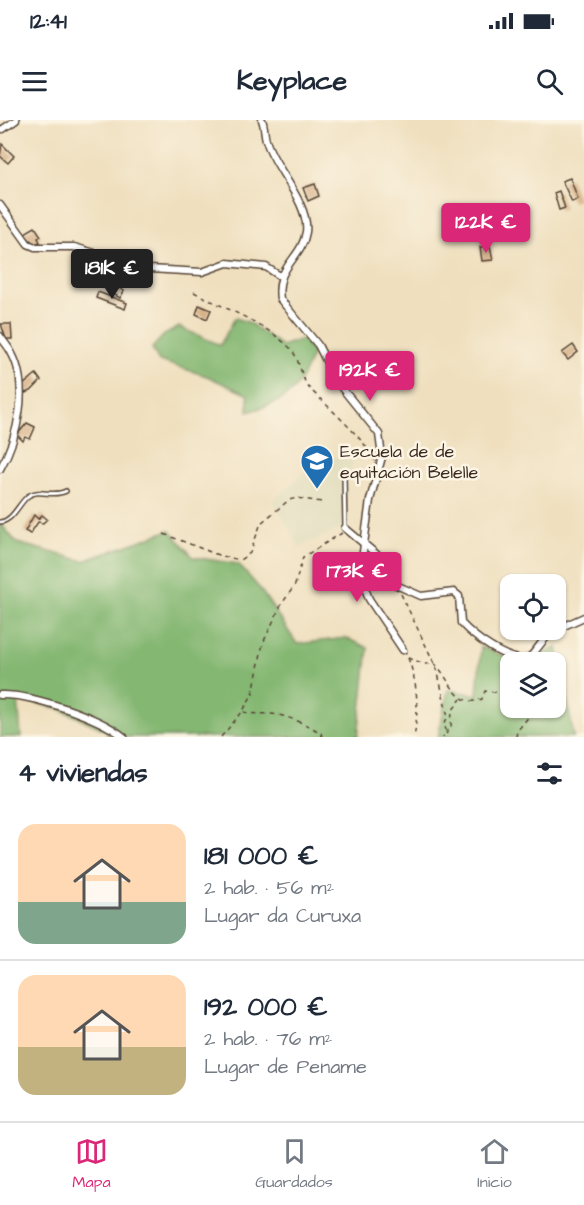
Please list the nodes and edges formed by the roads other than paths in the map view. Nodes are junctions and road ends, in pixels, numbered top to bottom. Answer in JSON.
{"nodes":[{"id":1,"x":16,"y":120,"type":"edge"},
{"id":2,"x":262,"y":120,"type":"edge"},
{"id":3,"x":1,"y":130,"type":"edge"},
{"id":4,"x":0,"y":205,"type":"edge"},
{"id":5,"x":280,"y":276,"type":"junction"},
{"id":6,"x":0,"y":336,"type":"edge"},
{"id":7,"x":0,"y":469,"type":"edge"},
{"id":8,"x":344,"y":475,"type":"dead end"},
{"id":9,"x":66,"y":491,"type":"dead end"},
{"id":10,"x":0,"y":522,"type":"edge"},
{"id":11,"x":347,"y":530,"type":"joint"},
{"id":12,"x":363,"y":542,"type":"junction"},
{"id":13,"x":584,"y":616,"type":"edge"},
{"id":14,"x":566,"y":625,"type":"edge"},
{"id":15,"x":544,"y":640,"type":"edge"},
{"id":16,"x":403,"y":650,"type":"road end"},
{"id":17,"x":0,"y":695,"type":"edge"},
{"id":18,"x":124,"y":737,"type":"edge"}],
"edges":[{"from":1,"to":3,"type":"street"},
{"from":2,"to":5,"type":"street"},
{"from":4,"to":5,"type":"street"},
{"from":5,"to":12,"type":"street"},
{"from":6,"to":7,"type":"street"},
{"from":8,"to":11,"type":"lane"},
{"from":9,"to":10,"type":"lane"},
{"from":11,"to":12,"type":"street"},
{"from":12,"to":15,"type":"street"},
{"from":12,"to":16,"type":"street"},
{"from":13,"to":14,"type":"street"},
{"from":17,"to":18,"type":"street"}]}
